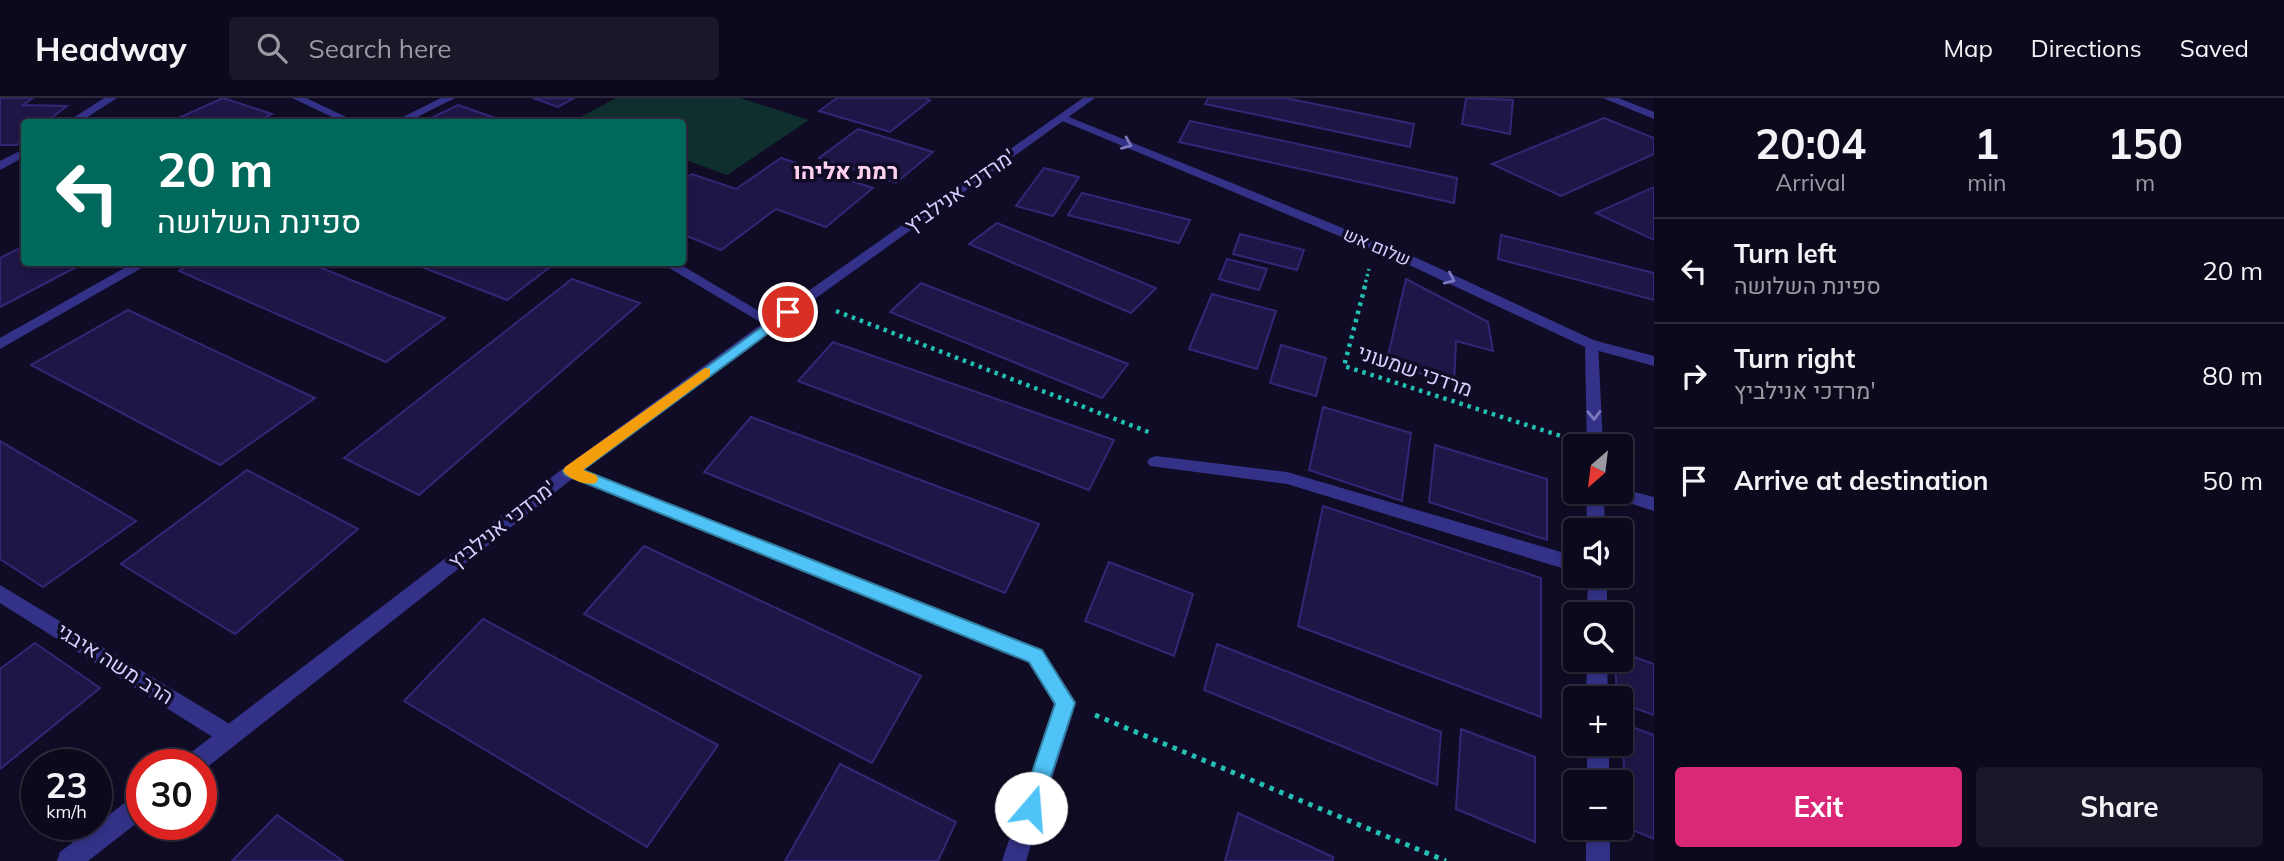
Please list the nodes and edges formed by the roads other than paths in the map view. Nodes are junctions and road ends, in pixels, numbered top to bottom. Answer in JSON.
{"nodes":[{"id":1,"x":112,"y":98,"type":"edge"},
{"id":2,"x":297,"y":98,"type":"edge"},
{"id":3,"x":450,"y":98,"type":"edge"},
{"id":4,"x":1090,"y":98,"type":"edge"},
{"id":5,"x":1608,"y":98,"type":"edge"},
{"id":6,"x":1654,"y":116,"type":"edge"},
{"id":7,"x":1064,"y":118,"type":"junction"},
{"id":8,"x":78,"y":119,"type":"edge"},
{"id":9,"x":344,"y":119,"type":"edge"},
{"id":10,"x":405,"y":119,"type":"edge"},
{"id":11,"x":21,"y":155,"type":"edge"},
{"id":12,"x":0,"y":166,"type":"edge"},
{"id":13,"x":139,"y":266,"type":"edge"},
{"id":14,"x":672,"y":266,"type":"edge"},
{"id":15,"x":772,"y":323,"type":"junction"},
{"id":16,"x":0,"y":344,"type":"edge"},
{"id":17,"x":1593,"y":345,"type":"junction"},
{"id":18,"x":1654,"y":361,"type":"edge"},
{"id":19,"x":1595,"y":434,"type":"edge"},
{"id":20,"x":1156,"y":462,"type":"dead end"},
{"id":21,"x":571,"y":471,"type":"junction"},
{"id":22,"x":1633,"y":498,"type":"edge"},
{"id":23,"x":1654,"y":504,"type":"edge"},
{"id":24,"x":1563,"y":560,"type":"edge"},
{"id":25,"x":0,"y":593,"type":"edge"},
{"id":26,"x":230,"y":736,"type":"junction"},
{"id":27,"x":213,"y":749,"type":"edge"},
{"id":28,"x":126,"y":816,"type":"edge"},
{"id":29,"x":1599,"y":840,"type":"edge"},
{"id":30,"x":1600,"y":860,"type":"edge"},
{"id":31,"x":69,"y":861,"type":"edge"},
{"id":32,"x":1014,"y":861,"type":"edge"}],
"edges":[{"from":1,"to":8,"type":"street"},
{"from":2,"to":9,"type":"street"},
{"from":3,"to":10,"type":"street"},
{"from":4,"to":7,"type":"street","name":"מרדכי אנילביץ'"},
{"from":5,"to":6,"type":"street"},
{"from":7,"to":15,"type":"street","name":"מרדכי אנילביץ'"},
{"from":7,"to":17,"type":"street","name":"שלום אש","one_way":true},
{"from":11,"to":12,"type":"street"},
{"from":13,"to":16,"type":"street"},
{"from":14,"to":15,"type":"street"},
{"from":15,"to":21,"type":"street","name":"מרדכי אנילביץ'"},
{"from":17,"to":18,"type":"street","name":"שלום אש"},
{"from":17,"to":19,"type":"street","one_way":true},
{"from":20,"to":24,"type":"street"},
{"from":21,"to":26,"type":"street","name":"מרדכי אנילביץ'"},
{"from":21,"to":32,"type":"street"},
{"from":22,"to":23,"type":"street"},
{"from":25,"to":26,"type":"street","name":"הרב משה איבגי"},
{"from":26,"to":27,"type":"street","name":"מרדכי אנילביץ'"},
{"from":28,"to":31,"type":"street"},
{"from":29,"to":30,"type":"street"}]}
